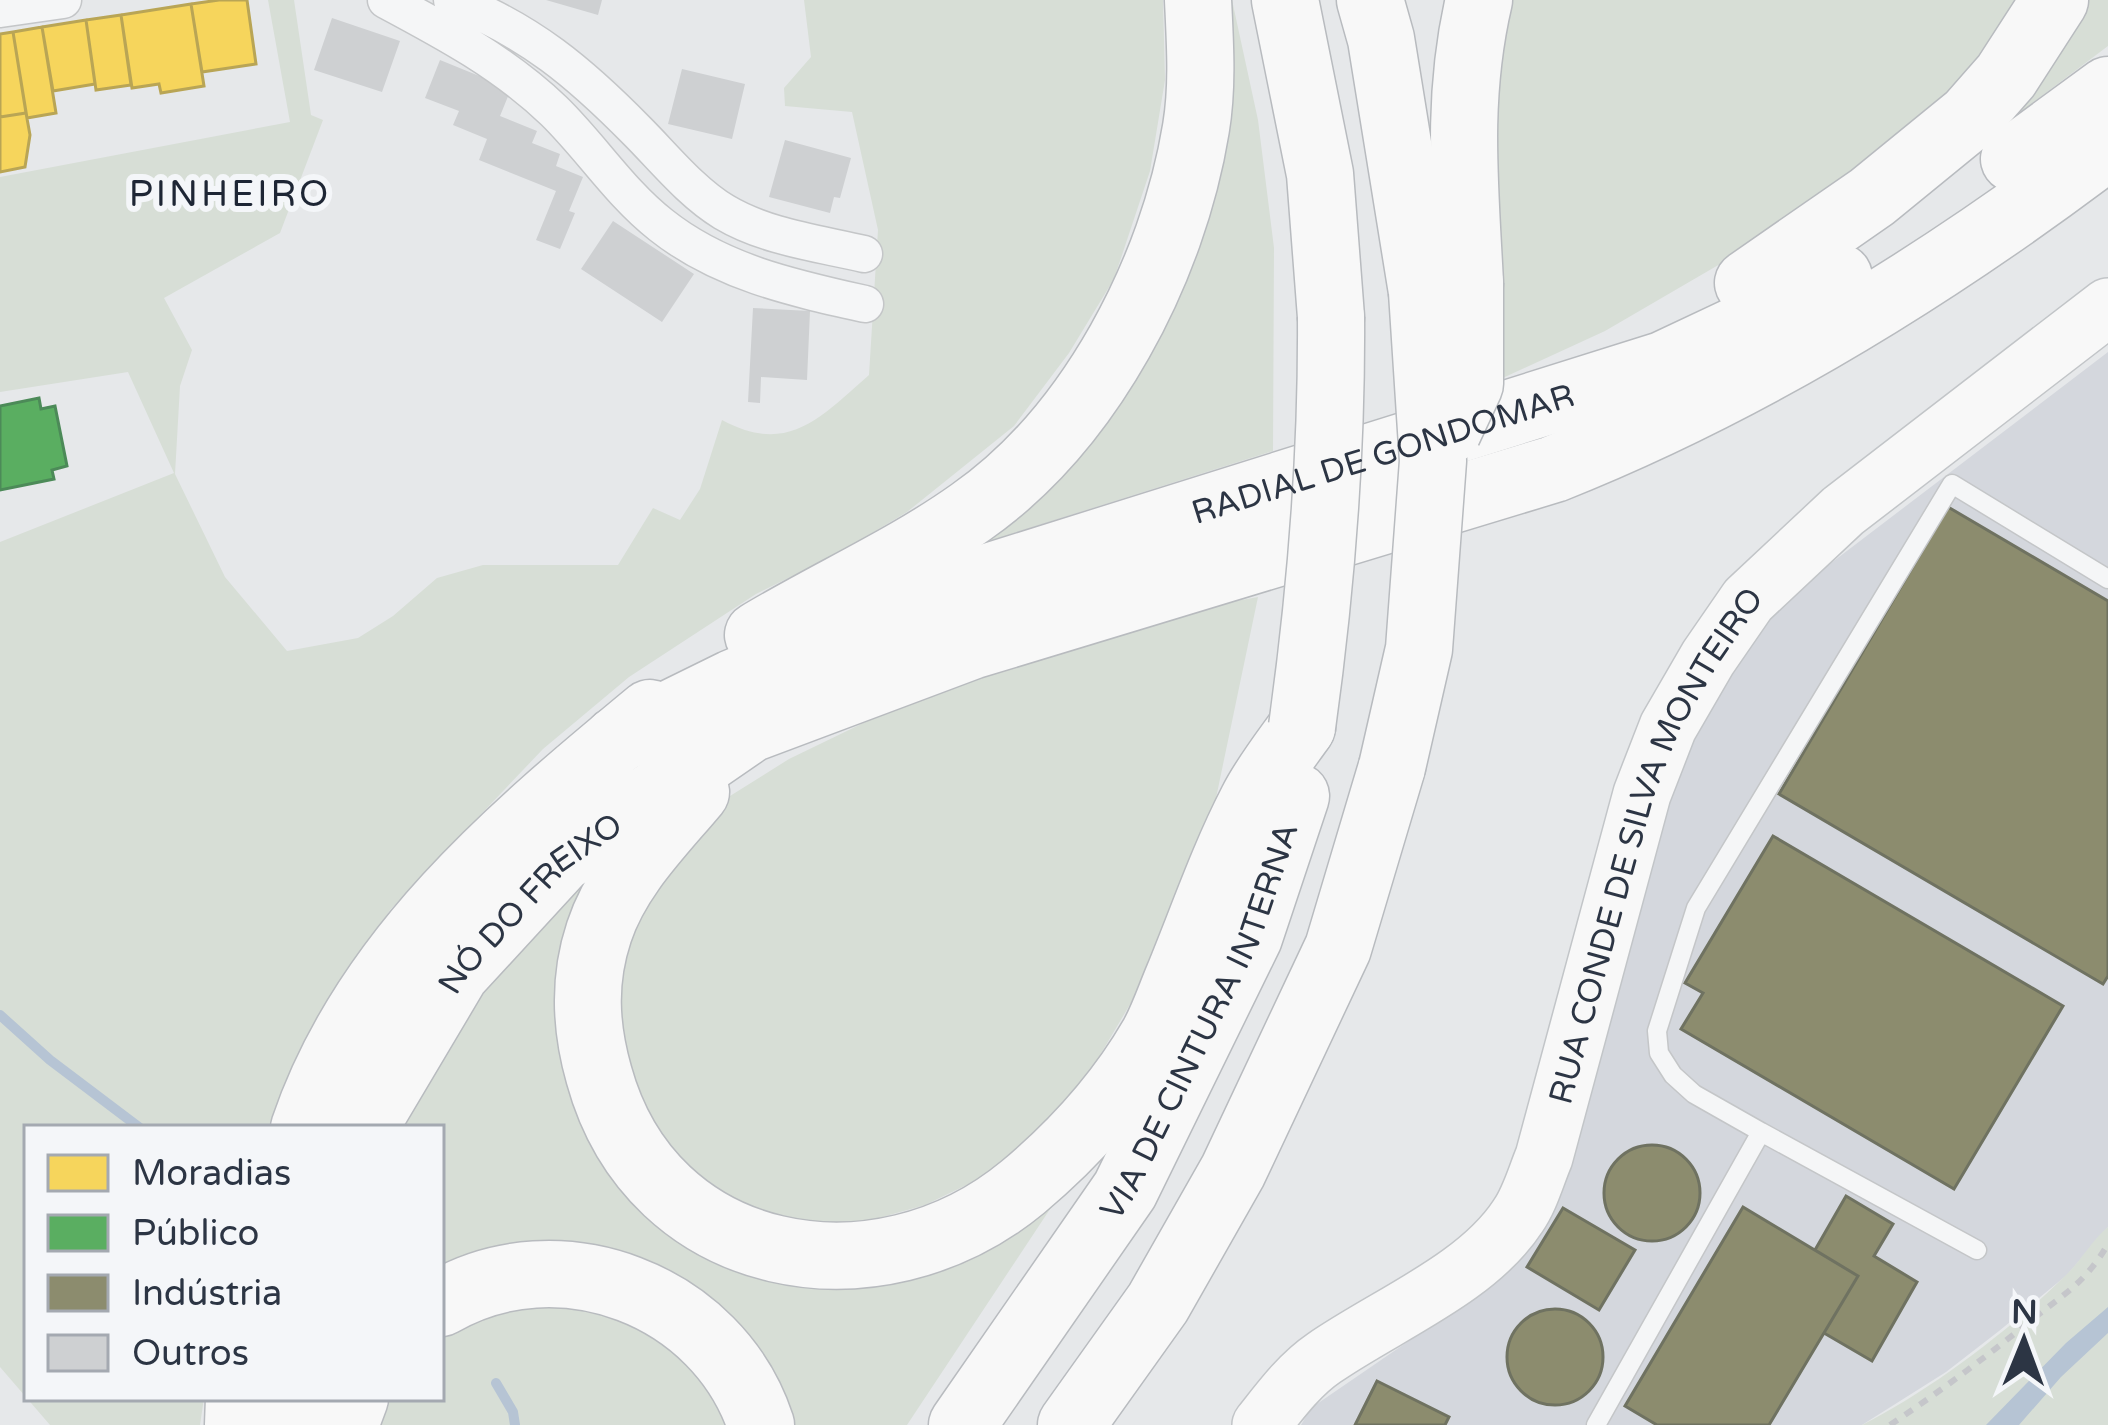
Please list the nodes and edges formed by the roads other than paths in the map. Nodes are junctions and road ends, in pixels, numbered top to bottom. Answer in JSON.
{"nodes":[{"id":1,"x":63,"y":0,"type":"edge"},
{"id":2,"x":386,"y":0,"type":"edge"},
{"id":3,"x":452,"y":0,"type":"edge"},
{"id":4,"x":1198,"y":0,"type":"edge"},
{"id":5,"x":1285,"y":0,"type":"edge"},
{"id":6,"x":1370,"y":0,"type":"edge"},
{"id":7,"x":1479,"y":0,"type":"edge"},
{"id":8,"x":2055,"y":0,"type":"edge"},
{"id":9,"x":0,"y":9,"type":"edge"},
{"id":10,"x":2108,"y":90,"type":"edge"},
{"id":11,"x":2108,"y":146,"type":"edge"},
{"id":12,"x":864,"y":254,"type":"dead end"},
{"id":13,"x":1446,"y":287,"type":"junction"},
{"id":14,"x":865,"y":304,"type":"dead end"},
{"id":15,"x":2108,"y":307,"type":"edge"},
{"id":16,"x":1548,"y":399,"type":"junction"},
{"id":17,"x":2108,"y":579,"type":"edge"},
{"id":18,"x":1302,"y":727,"type":"junction"},
{"id":19,"x":750,"y":729,"type":"junction"},
{"id":20,"x":617,"y":740,"type":"junction"},
{"id":21,"x":305,"y":1125,"type":"edge"},
{"id":22,"x":366,"y":1125,"type":"edge"},
{"id":23,"x":1761,"y":1132,"type":"junction"},
{"id":24,"x":1977,"y":1250,"type":"dead end"},
{"id":25,"x":444,"y":1302,"type":"edge"},
{"id":26,"x":1158,"y":1303,"type":"junction"},
{"id":27,"x":760,"y":1425,"type":"edge"},
{"id":28,"x":962,"y":1425,"type":"edge"},
{"id":29,"x":1071,"y":1425,"type":"edge"},
{"id":30,"x":1104,"y":1425,"type":"edge"},
{"id":31,"x":1261,"y":1425,"type":"edge"},
{"id":32,"x":1596,"y":1425,"type":"edge"}],
"edges":[{"from":1,"to":9,"type":"street"},
{"from":2,"to":14,"type":"street"},
{"from":3,"to":12,"type":"street"},
{"from":4,"to":20,"type":"highway"},
{"from":5,"to":18,"type":"highway","name":"VIA DE CINTURA INTERNA","bridge":true},
{"from":6,"to":13,"type":"highway"},
{"from":7,"to":13,"type":"highway"},
{"from":8,"to":16,"type":"highway"},
{"from":10,"to":16,"type":"highway","name":"RADIAL DE GONDOMAR"},
{"from":11,"to":19,"type":"highway","name":"RADIAL DE GONDOMAR"},
{"from":13,"to":26,"type":"highway","bridge":true},
{"from":15,"to":31,"type":"main road","name":"RUA CONDE DE SILVA MONTEIRO"},
{"from":16,"to":20,"type":"highway","name":"RADIAL DE GONDOMAR"},
{"from":17,"to":23,"type":"lane"},
{"from":18,"to":19,"type":"highway"},
{"from":18,"to":28,"type":"highway","name":"VIA DE CINTURA INTERNA"},
{"from":19,"to":22,"type":"highway","name":"NÓ DO FREIXO"},
{"from":20,"to":21,"type":"highway","name":"NÓ DO FREIXO"},
{"from":23,"to":24,"type":"lane"},
{"from":23,"to":32,"type":"lane"},
{"from":25,"to":27,"type":"highway"},
{"from":26,"to":29,"type":"highway"},
{"from":26,"to":30,"type":"highway"}]}
